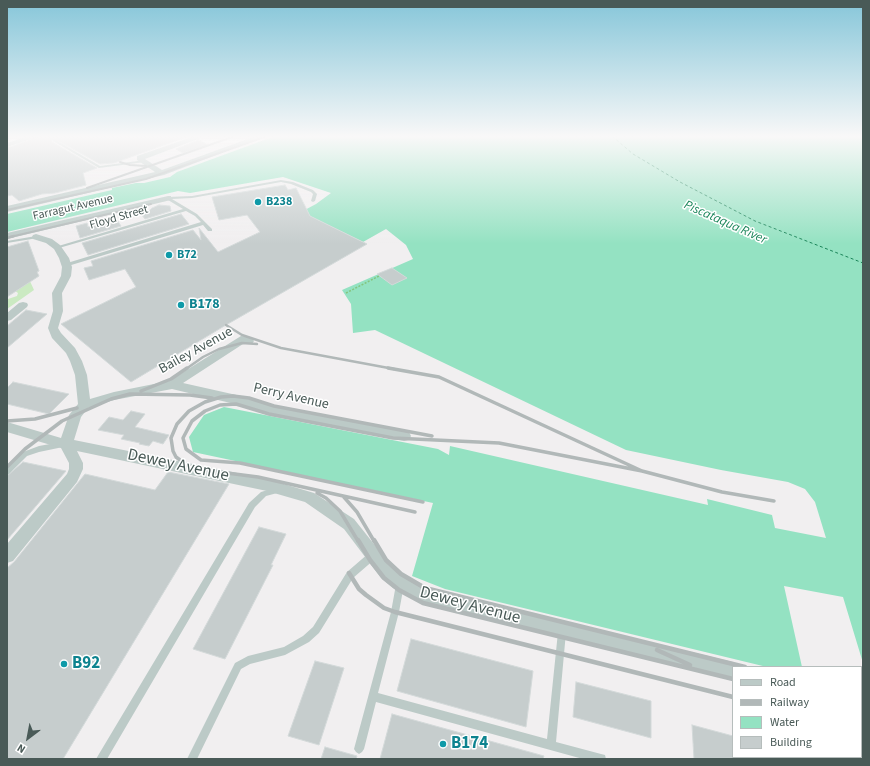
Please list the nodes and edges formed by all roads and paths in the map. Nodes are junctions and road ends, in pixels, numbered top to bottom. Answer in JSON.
{"nodes":[{"id":1,"x":161,"y":172,"type":"edge"},
{"id":2,"x":168,"y":198,"type":"junction"},
{"id":3,"x":313,"y":201,"type":"dead end"},
{"id":4,"x":7,"y":209,"type":"edge"},
{"id":5,"x":187,"y":209,"type":"junction"},
{"id":6,"x":203,"y":222,"type":"junction"},
{"id":7,"x":210,"y":230,"type":"dead end"},
{"id":8,"x":7,"y":236,"type":"edge"},
{"id":9,"x":36,"y":237,"type":"joint"},
{"id":10,"x":7,"y":242,"type":"edge"},
{"id":11,"x":57,"y":247,"type":"junction"},
{"id":12,"x":66,"y":265,"type":"junction"},
{"id":13,"x":380,"y":276,"type":"dead end"},
{"id":14,"x":346,"y":292,"type":"dead end"},
{"id":15,"x":23,"y":306,"type":"dead end"},
{"id":16,"x":7,"y":318,"type":"edge"},
{"id":17,"x":248,"y":341,"type":"dead end"},
{"id":18,"x":172,"y":385,"type":"junction"},
{"id":19,"x":84,"y":405,"type":"junction"},
{"id":20,"x":7,"y":427,"type":"edge"},
{"id":21,"x":404,"y":436,"type":"dead end"},
{"id":22,"x":66,"y":444,"type":"junction"},
{"id":23,"x":7,"y":472,"type":"edge"},
{"id":24,"x":283,"y":490,"type":"junction"},
{"id":25,"x":374,"y":555,"type":"junction"},
{"id":26,"x":7,"y":556,"type":"edge"},
{"id":27,"x":399,"y":583,"type":"junction"},
{"id":28,"x":562,"y":630,"type":"junction"},
{"id":29,"x":732,"y":671,"type":"edge"},
{"id":30,"x":373,"y":696,"type":"junction"},
{"id":31,"x":550,"y":745,"type":"junction"},
{"id":32,"x":359,"y":749,"type":"dead end"},
{"id":33,"x":101,"y":759,"type":"edge"},
{"id":34,"x":192,"y":759,"type":"edge"},
{"id":35,"x":601,"y":759,"type":"edge"}],
"edges":[{"from":1,"to":4,"type":"street"},
{"from":2,"to":3,"type":"lane"},
{"from":2,"to":5,"type":"lane"},
{"from":2,"to":8,"type":"street","name":"Farragut Avenue"},
{"from":5,"to":6,"type":"lane"},
{"from":5,"to":11,"type":"lane","name":"Floyd Street"},
{"from":6,"to":7,"type":"lane"},
{"from":6,"to":12,"type":"lane"},
{"from":9,"to":10,"type":"lane"},
{"from":9,"to":11,"type":"street"},
{"from":11,"to":12,"type":"street"},
{"from":12,"to":19,"type":"street"},
{"from":13,"to":14,"type":"path"},
{"from":15,"to":16,"type":"street"},
{"from":17,"to":18,"type":"street","name":"Bailey Avenue"},
{"from":18,"to":19,"type":"street","name":"Bailey Avenue"},
{"from":18,"to":21,"type":"street","name":"Perry Avenue"},
{"from":19,"to":22,"type":"street"},
{"from":20,"to":22,"type":"street","name":"Dewey Avenue"},
{"from":22,"to":23,"type":"lane"},
{"from":22,"to":24,"type":"street","name":"Dewey Avenue"},
{"from":22,"to":26,"type":"street"},
{"from":24,"to":25,"type":"street","name":"Dewey Avenue"},
{"from":24,"to":33,"type":"lane"},
{"from":25,"to":27,"type":"street","name":"Dewey Avenue"},
{"from":25,"to":34,"type":"lane"},
{"from":27,"to":28,"type":"street","name":"Dewey Avenue"},
{"from":27,"to":30,"type":"lane"},
{"from":28,"to":29,"type":"street","name":"Dewey Avenue"},
{"from":28,"to":31,"type":"lane"},
{"from":30,"to":31,"type":"lane"},
{"from":30,"to":32,"type":"lane"},
{"from":31,"to":35,"type":"lane"}]}
